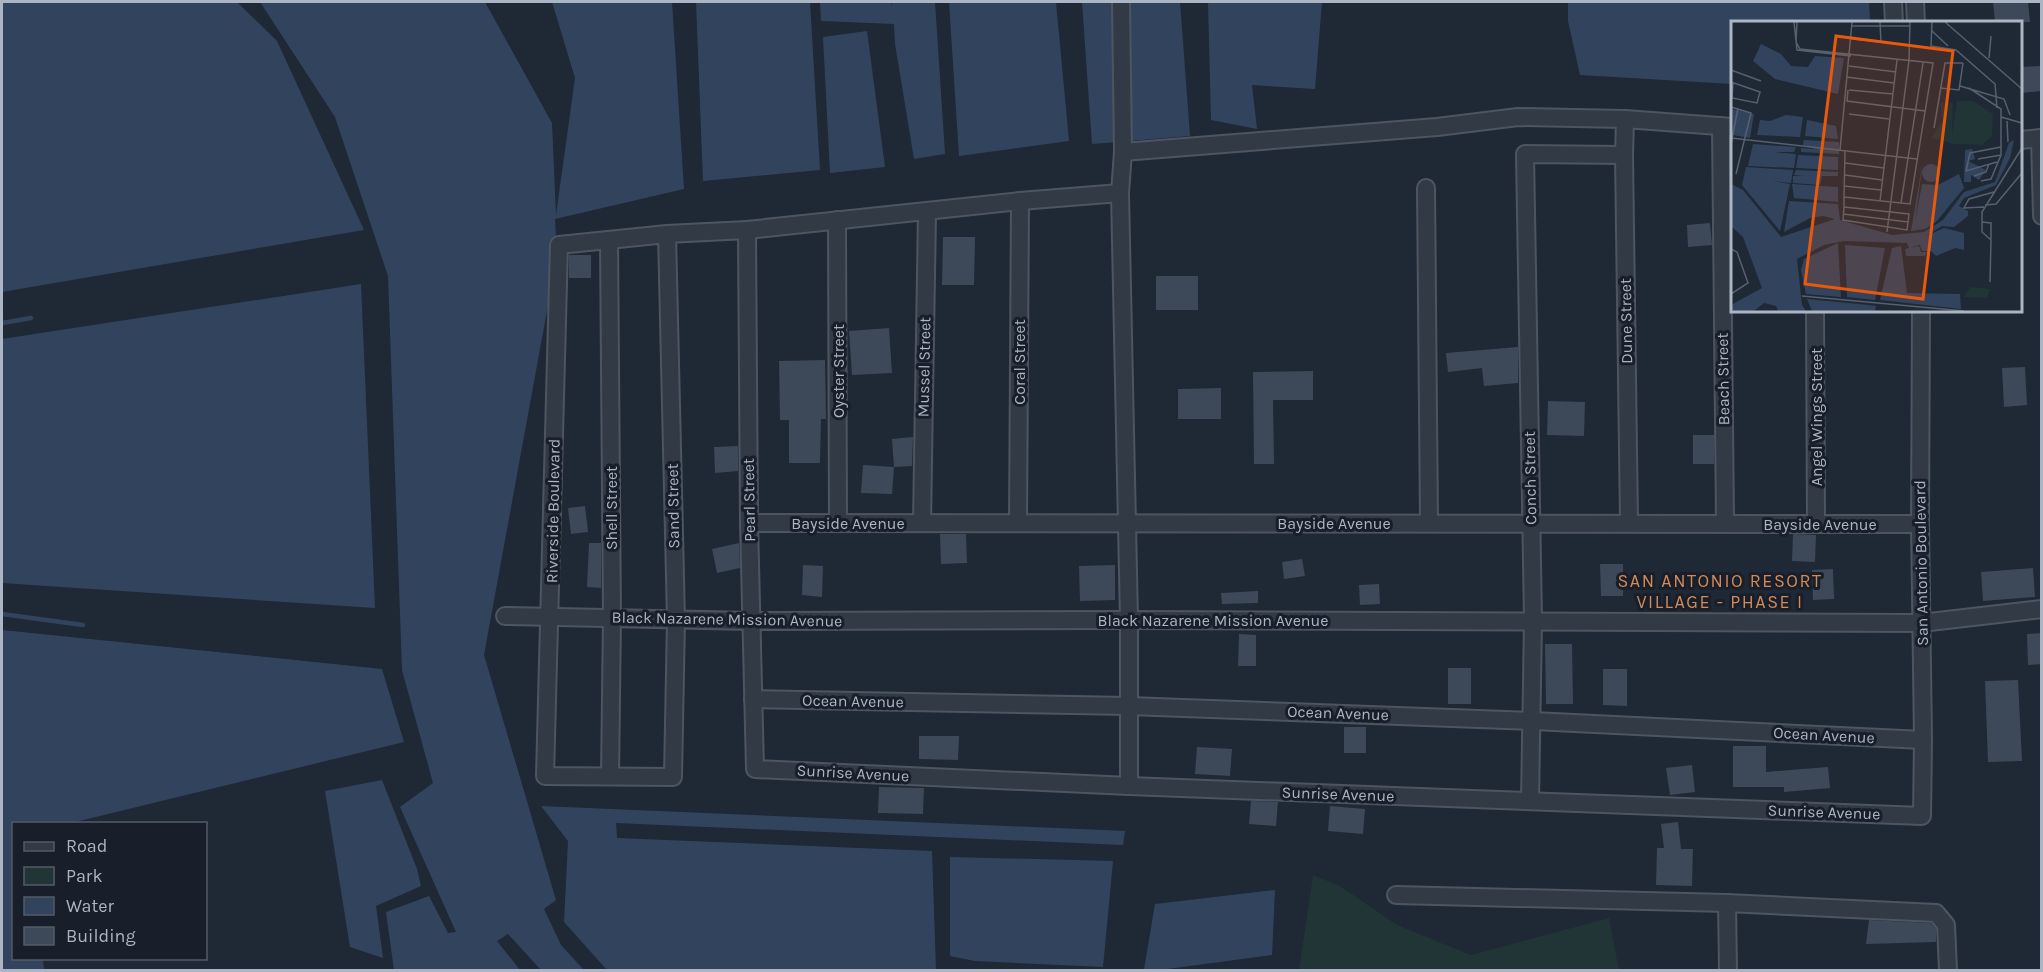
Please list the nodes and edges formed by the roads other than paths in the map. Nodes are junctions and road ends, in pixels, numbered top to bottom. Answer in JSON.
{"nodes":[{"id":1,"x":1121,"y":2,"type":"edge"},
{"id":2,"x":1893,"y":2,"type":"edge"},
{"id":3,"x":1915,"y":2,"type":"edge"},
{"id":4,"x":1894,"y":21,"type":"edge"},
{"id":5,"x":1916,"y":21,"type":"edge"},
{"id":6,"x":1625,"y":119,"type":"junction"},
{"id":7,"x":1727,"y":126,"type":"edge"},
{"id":8,"x":2041,"y":138,"type":"edge"},
{"id":9,"x":2022,"y":140,"type":"edge"},
{"id":10,"x":1123,"y":152,"type":"junction"},
{"id":11,"x":1624,"y":155,"type":"junction"},
{"id":12,"x":1426,"y":188,"type":"dead end"},
{"id":13,"x":1120,"y":193,"type":"junction"},
{"id":14,"x":1020,"y":201,"type":"junction"},
{"id":15,"x":927,"y":212,"type":"junction"},
{"id":16,"x":2042,"y":216,"type":"edge"},
{"id":17,"x":837,"y":220,"type":"junction"},
{"id":18,"x":747,"y":230,"type":"junction"},
{"id":19,"x":667,"y":234,"type":"junction"},
{"id":20,"x":609,"y":240,"type":"junction"},
{"id":21,"x":1815,"y":312,"type":"edge"},
{"id":22,"x":1921,"y":312,"type":"edge"},
{"id":23,"x":748,"y":523,"type":"junction"},
{"id":24,"x":838,"y":523,"type":"junction"},
{"id":25,"x":922,"y":523,"type":"junction"},
{"id":26,"x":1018,"y":523,"type":"junction"},
{"id":27,"x":1126,"y":523,"type":"junction"},
{"id":28,"x":1429,"y":523,"type":"junction"},
{"id":29,"x":1531,"y":524,"type":"junction"},
{"id":30,"x":1629,"y":524,"type":"junction"},
{"id":31,"x":1725,"y":524,"type":"junction"},
{"id":32,"x":1816,"y":524,"type":"junction"},
{"id":33,"x":1920,"y":524,"type":"junction"},
{"id":34,"x":2042,"y":609,"type":"edge"},
{"id":35,"x":505,"y":616,"type":"dead end"},
{"id":36,"x":550,"y":617,"type":"junction"},
{"id":37,"x":612,"y":618,"type":"junction"},
{"id":38,"x":676,"y":620,"type":"junction"},
{"id":39,"x":1129,"y":620,"type":"junction"},
{"id":40,"x":752,"y":621,"type":"junction"},
{"id":41,"x":1533,"y":621,"type":"junction"},
{"id":42,"x":1922,"y":623,"type":"junction"},
{"id":43,"x":753,"y":699,"type":"junction"},
{"id":44,"x":1129,"y":706,"type":"junction"},
{"id":45,"x":1533,"y":721,"type":"junction"},
{"id":46,"x":1923,"y":740,"type":"junction"},
{"id":47,"x":755,"y":769,"type":"joint"},
{"id":48,"x":610,"y":776,"type":"junction"},
{"id":49,"x":1129,"y":786,"type":"junction"},
{"id":50,"x":1530,"y":801,"type":"junction"},
{"id":51,"x":1922,"y":816,"type":"joint"},
{"id":52,"x":1396,"y":895,"type":"dead end"},
{"id":53,"x":1727,"y":903,"type":"junction"},
{"id":54,"x":1728,"y":970,"type":"edge"},
{"id":55,"x":1948,"y":970,"type":"edge"}],
"edges":[{"from":1,"to":10,"type":"street"},
{"from":2,"to":4,"type":"street"},
{"from":3,"to":5,"type":"street"},
{"from":6,"to":7,"type":"street"},
{"from":6,"to":10,"type":"street"},
{"from":6,"to":11,"type":"street","name":"Dune Street"},
{"from":7,"to":31,"type":"street","name":"Beach Street"},
{"from":8,"to":9,"type":"street"},
{"from":8,"to":16,"type":"street"},
{"from":10,"to":13,"type":"street"},
{"from":11,"to":29,"type":"street","name":"Conch Street"},
{"from":11,"to":30,"type":"street","name":"Dune Street"},
{"from":12,"to":28,"type":"street"},
{"from":13,"to":14,"type":"street"},
{"from":13,"to":27,"type":"street"},
{"from":14,"to":15,"type":"street"},
{"from":14,"to":26,"type":"street","name":"Coral Street"},
{"from":15,"to":17,"type":"street"},
{"from":15,"to":25,"type":"street","name":"Mussel Street"},
{"from":17,"to":18,"type":"street"},
{"from":17,"to":24,"type":"street","name":"Oyster Street"},
{"from":18,"to":19,"type":"street"},
{"from":18,"to":23,"type":"street","name":"Pearl Street"},
{"from":19,"to":20,"type":"street"},
{"from":19,"to":38,"type":"street","name":"Sand Street"},
{"from":20,"to":36,"type":"street","name":"Riverside Boulevard"},
{"from":20,"to":37,"type":"street","name":"Shell Street"},
{"from":21,"to":32,"type":"street","name":"Angel Wings Street"},
{"from":22,"to":33,"type":"street","name":"San Antonio Boulevard"},
{"from":23,"to":24,"type":"street","name":"Bayside Avenue"},
{"from":23,"to":40,"type":"street","name":"Pearl Street"},
{"from":24,"to":25,"type":"street","name":"Bayside Avenue"},
{"from":25,"to":26,"type":"street","name":"Bayside Avenue"},
{"from":26,"to":27,"type":"street","name":"Bayside Avenue"},
{"from":27,"to":28,"type":"street","name":"Bayside Avenue"},
{"from":27,"to":39,"type":"street"},
{"from":28,"to":29,"type":"street","name":"Bayside Avenue"},
{"from":29,"to":30,"type":"street","name":"Bayside Avenue"},
{"from":29,"to":41,"type":"street","name":"Conch Street"},
{"from":30,"to":31,"type":"street","name":"Bayside Avenue"},
{"from":31,"to":32,"type":"street","name":"Bayside Avenue"},
{"from":32,"to":33,"type":"street","name":"Bayside Avenue"},
{"from":33,"to":42,"type":"street","name":"San Antonio Boulevard"},
{"from":34,"to":42,"type":"street","name":"Black Nazarene Mission Avenue"},
{"from":35,"to":36,"type":"street","name":"Black Nazarene Mission Avenue"},
{"from":36,"to":37,"type":"street","name":"Black Nazarene Mission Avenue"},
{"from":36,"to":48,"type":"street","name":"Riverside Boulevard"},
{"from":37,"to":38,"type":"street","name":"Black Nazarene Mission Avenue"},
{"from":37,"to":48,"type":"street","name":"Shell Street"},
{"from":38,"to":40,"type":"street","name":"Black Nazarene Mission Avenue"},
{"from":38,"to":48,"type":"street","name":"Sand Street"},
{"from":39,"to":40,"type":"street","name":"Black Nazarene Mission Avenue"},
{"from":39,"to":41,"type":"street","name":"Black Nazarene Mission Avenue"},
{"from":39,"to":44,"type":"street"},
{"from":40,"to":43,"type":"street","name":"Pearl Street"},
{"from":41,"to":42,"type":"street","name":"Black Nazarene Mission Avenue"},
{"from":41,"to":45,"type":"street","name":"Conch Street"},
{"from":42,"to":46,"type":"street","name":"San Antonio Boulevard"},
{"from":43,"to":44,"type":"street","name":"Ocean Avenue"},
{"from":43,"to":47,"type":"street","name":"Pearl Street"},
{"from":44,"to":45,"type":"street","name":"Ocean Avenue"},
{"from":44,"to":49,"type":"street"},
{"from":45,"to":46,"type":"street","name":"Ocean Avenue"},
{"from":45,"to":50,"type":"street","name":"Conch Street"},
{"from":46,"to":51,"type":"street","name":"San Antonio Boulevard"},
{"from":47,"to":49,"type":"street","name":"Sunrise Avenue"},
{"from":49,"to":50,"type":"street","name":"Sunrise Avenue"},
{"from":50,"to":51,"type":"street","name":"Sunrise Avenue"},
{"from":52,"to":53,"type":"street"},
{"from":53,"to":54,"type":"street"},
{"from":53,"to":55,"type":"street"}]}
